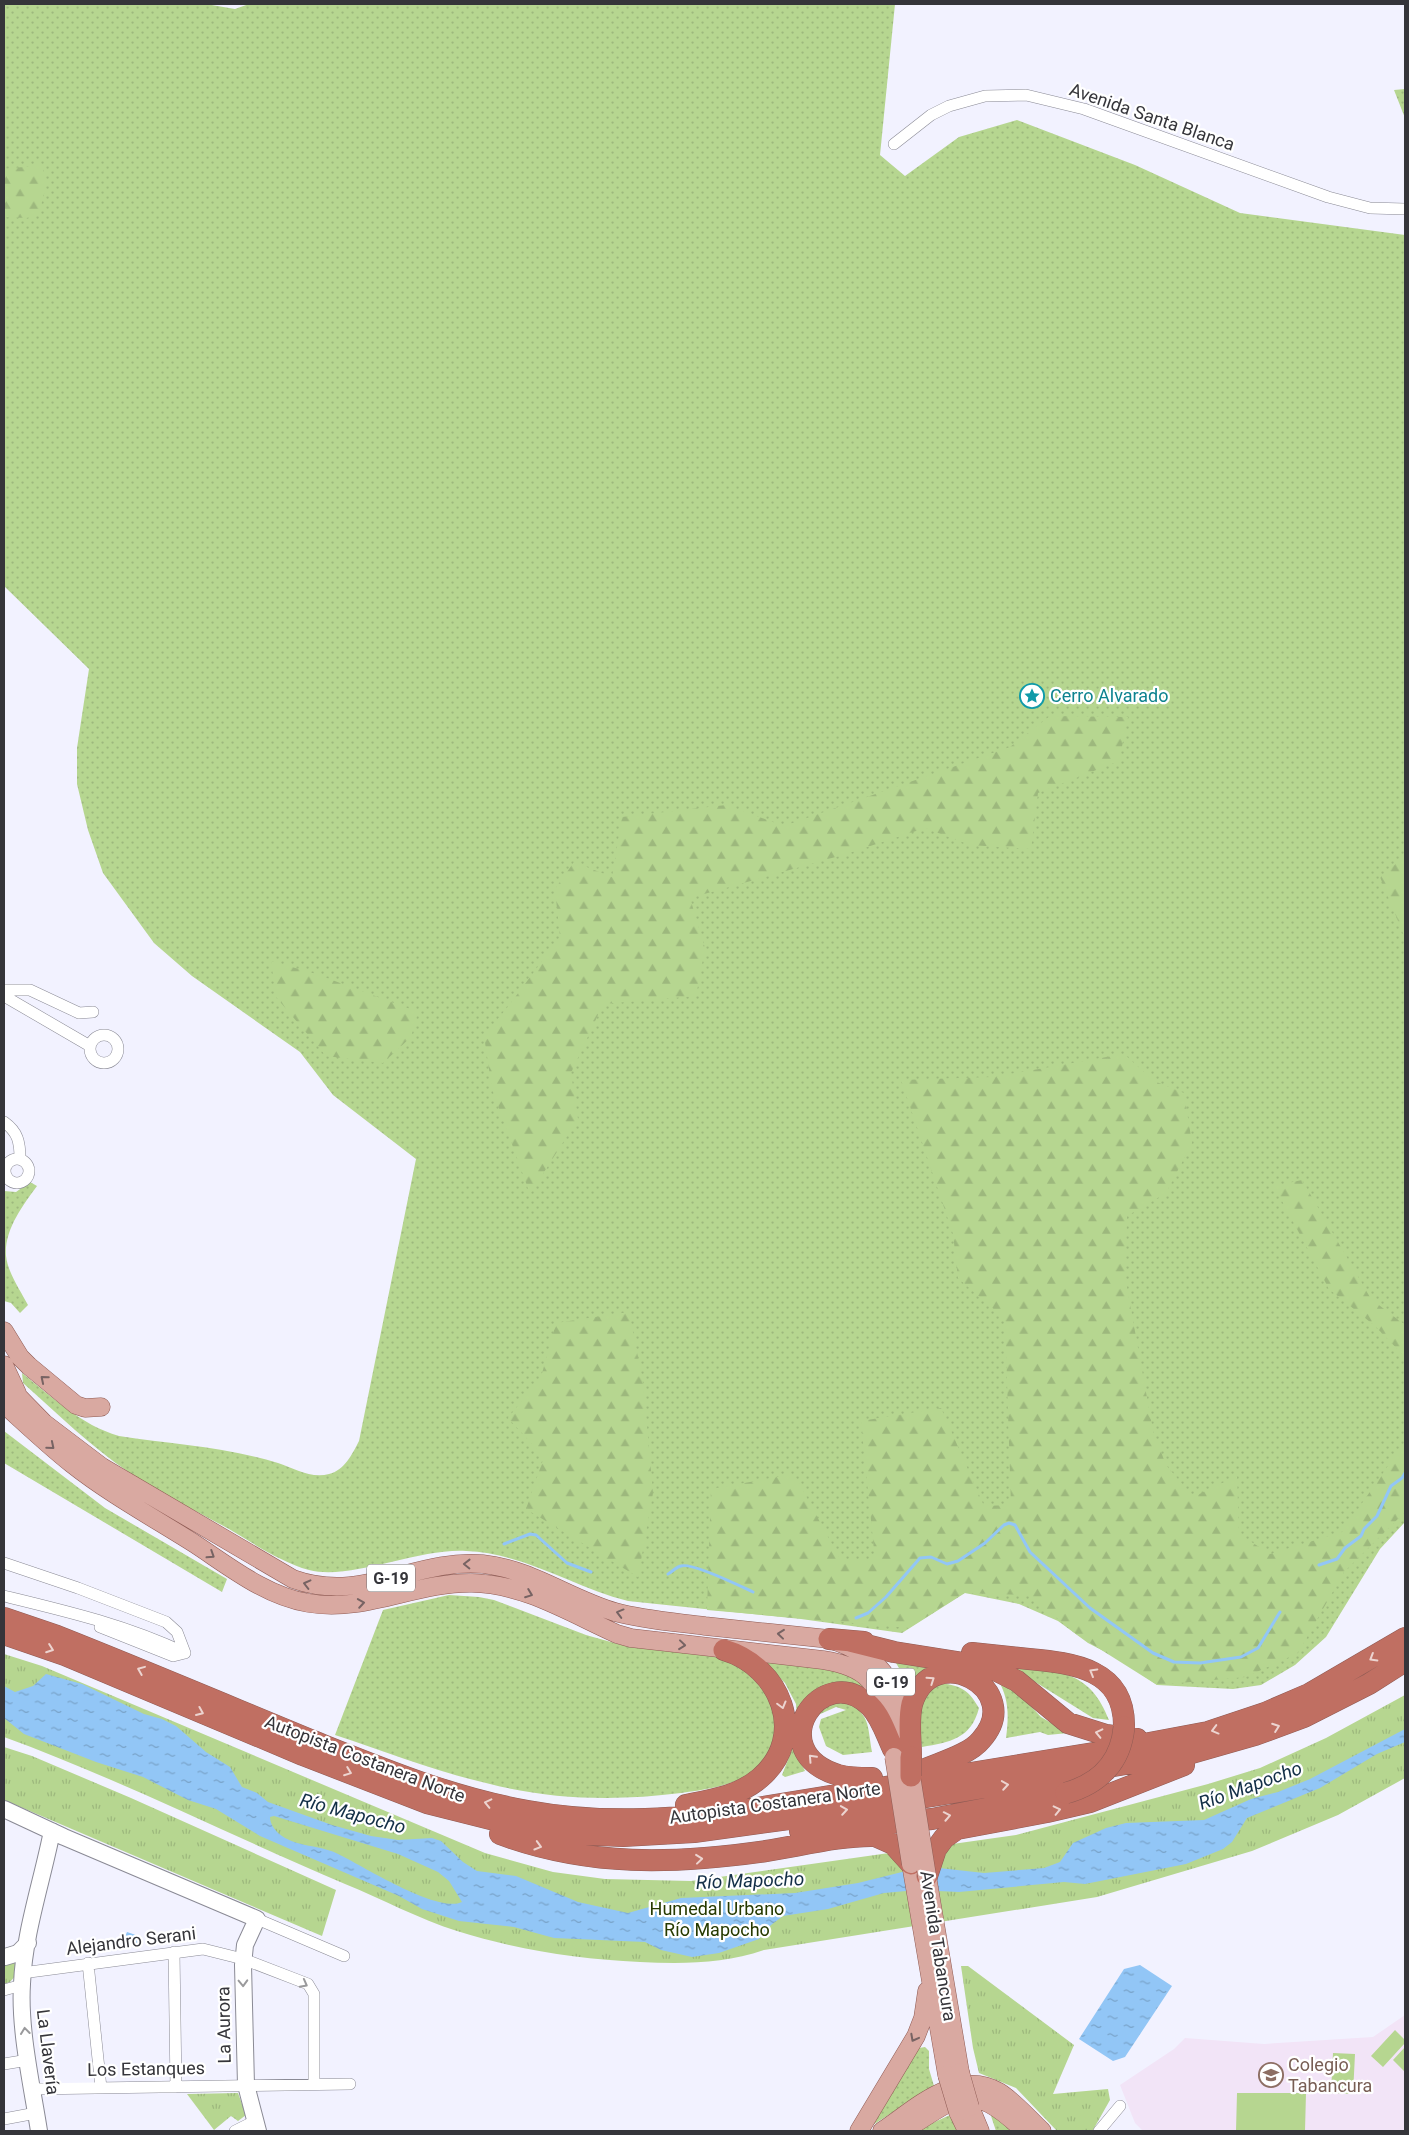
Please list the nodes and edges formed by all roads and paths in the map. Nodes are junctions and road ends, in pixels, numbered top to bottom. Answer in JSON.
{"nodes":[{"id":1,"x":894,"y":144,"type":"dead end"},
{"id":2,"x":1405,"y":208,"type":"edge"},
{"id":3,"x":4,"y":990,"type":"edge"},
{"id":4,"x":4,"y":996,"type":"edge"},
{"id":5,"x":93,"y":1012,"type":"dead end"},
{"id":6,"x":90,"y":1046,"type":"dead end"},
{"id":7,"x":4,"y":1122,"type":"edge"},
{"id":8,"x":20,"y":1159,"type":"dead end"},
{"id":9,"x":4,"y":1331,"type":"edge"},
{"id":10,"x":4,"y":1365,"type":"edge"},
{"id":11,"x":4,"y":1382,"type":"edge"},
{"id":12,"x":11,"y":1406,"type":"edge"},
{"id":13,"x":101,"y":1407,"type":"dead end"},
{"id":14,"x":4,"y":1563,"type":"edge"},
{"id":15,"x":4,"y":1596,"type":"edge"},
{"id":16,"x":4,"y":1618,"type":"edge"},
{"id":17,"x":4,"y":1634,"type":"edge"},
{"id":18,"x":1405,"y":1638,"type":"edge"},
{"id":19,"x":840,"y":1640,"type":"junction"},
{"id":20,"x":724,"y":1650,"type":"junction"},
{"id":21,"x":1405,"y":1661,"type":"edge"},
{"id":22,"x":1165,"y":1740,"type":"junction"},
{"id":23,"x":1230,"y":1743,"type":"junction"},
{"id":24,"x":1112,"y":1750,"type":"junction"},
{"id":25,"x":906,"y":1761,"type":"junction"},
{"id":26,"x":872,"y":1778,"type":"junction"},
{"id":27,"x":428,"y":1803,"type":"junction"},
{"id":28,"x":4,"y":1809,"type":"edge"},
{"id":29,"x":910,"y":1814,"type":"junction"},
{"id":30,"x":673,"y":1818,"type":"junction"},
{"id":31,"x":595,"y":1819,"type":"junction"},
{"id":32,"x":52,"y":1831,"type":"junction"},
{"id":33,"x":552,"y":1831,"type":"junction"},
{"id":34,"x":919,"y":1870,"type":"junction"},
{"id":35,"x":256,"y":1919,"type":"junction"},
{"id":36,"x":28,"y":1943,"type":"junction"},
{"id":37,"x":174,"y":1952,"type":"junction"},
{"id":38,"x":344,"y":1956,"type":"dead end"},
{"id":39,"x":4,"y":1957,"type":"edge"},
{"id":40,"x":243,"y":1959,"type":"junction"},
{"id":41,"x":88,"y":1963,"type":"junction"},
{"id":42,"x":933,"y":1970,"type":"junction"},
{"id":43,"x":22,"y":1976,"type":"junction"},
{"id":44,"x":4,"y":1990,"type":"edge"},
{"id":45,"x":28,"y":2060,"type":"junction"},
{"id":46,"x":4,"y":2064,"type":"edge"},
{"id":47,"x":314,"y":2084,"type":"junction"},
{"id":48,"x":350,"y":2084,"type":"dead end"},
{"id":49,"x":246,"y":2086,"type":"junction"},
{"id":50,"x":176,"y":2087,"type":"junction"},
{"id":51,"x":101,"y":2088,"type":"junction"},
{"id":52,"x":32,"y":2089,"type":"junction"},
{"id":53,"x":1120,"y":2106,"type":"dead end"},
{"id":54,"x":964,"y":2109,"type":"junction"},
{"id":55,"x":36,"y":2113,"type":"junction"},
{"id":56,"x":4,"y":2119,"type":"edge"},
{"id":57,"x":256,"y":2126,"type":"edge"},
{"id":58,"x":39,"y":2131,"type":"edge"},
{"id":59,"x":235,"y":2131,"type":"edge"},
{"id":60,"x":859,"y":2131,"type":"edge"},
{"id":61,"x":882,"y":2131,"type":"edge"},
{"id":62,"x":902,"y":2131,"type":"edge"},
{"id":63,"x":967,"y":2131,"type":"edge"},
{"id":64,"x":980,"y":2131,"type":"edge"},
{"id":65,"x":1024,"y":2131,"type":"edge"},
{"id":66,"x":1042,"y":2131,"type":"edge"},
{"id":67,"x":1099,"y":2131,"type":"edge"}],
"edges":[{"from":1,"to":2,"type":"street","name":"Avenida Santa Blanca"},
{"from":3,"to":5,"type":"street"},
{"from":4,"to":6,"type":"street"},
{"from":7,"to":8,"type":"street"},
{"from":13,"to":9,"type":"main road","one_way":true},
{"from":10,"to":12,"type":"main road"},
{"from":11,"to":12,"type":"main road","number":"G-19"},
{"from":19,"to":12,"type":"main road","number":"G-19","one_way":true},
{"from":12,"to":20,"type":"main road","number":"G-19","one_way":true},
{"from":14,"to":15,"type":"street"},
{"from":31,"to":16,"type":"highway","name":"Autopista Costanera Norte","one_way":true},
{"from":17,"to":27,"type":"highway","name":"Autopista Costanera Norte","one_way":true},
{"from":18,"to":22,"type":"highway","name":"Autopista Costanera Norte","one_way":true},
{"from":22,"to":19,"type":"highway","one_way":true},
{"from":19,"to":25,"type":"main road","number":"G-19"},
{"from":33,"to":19,"type":"highway","one_way":true,"bridge":true},
{"from":20,"to":25,"type":"main road","number":"G-19"},
{"from":20,"to":31,"type":"highway","one_way":true},
{"from":23,"to":21,"type":"highway","name":"Autopista Costanera Norte","one_way":true},
{"from":22,"to":24,"type":"highway","name":"Autopista Costanera Norte"},
{"from":33,"to":23,"type":"highway","name":"Autopista Costanera Norte","one_way":true},
{"from":34,"to":23,"type":"highway","one_way":true},
{"from":24,"to":25,"type":"highway"},
{"from":24,"to":30,"type":"highway","name":"Autopista Costanera Norte"},
{"from":25,"to":25,"type":"highway","one_way":true},
{"from":25,"to":26,"type":"highway"},
{"from":26,"to":25,"type":"highway","one_way":true},
{"from":25,"to":29,"type":"main road","name":"Avenida Tabancura","number":"G-19","bridge":true},
{"from":25,"to":29,"type":"main road","name":"Avenida Tabancura","number":"G-19","bridge":true},
{"from":26,"to":30,"type":"highway"},
{"from":27,"to":33,"type":"highway","name":"Autopista Costanera Norte"},
{"from":27,"to":34,"type":"highway","one_way":true},
{"from":28,"to":32,"type":"street"},
{"from":29,"to":34,"type":"main road","name":"Avenida Tabancura","bridge":true},
{"from":30,"to":31,"type":"highway","name":"Autopista Costanera Norte"},
{"from":32,"to":35,"type":"street"},
{"from":32,"to":36,"type":"street","name":"La Llavería"},
{"from":34,"to":42,"type":"main road","name":"Avenida Tabancura"},
{"from":35,"to":38,"type":"street"},
{"from":35,"to":40,"type":"street","name":"La Aurora"},
{"from":36,"to":39,"type":"street"},
{"from":36,"to":43,"type":"street","name":"La Llavería"},
{"from":37,"to":40,"type":"street","name":"Alejandro Serani"},
{"from":37,"to":41,"type":"street","name":"Alejandro Serani"},
{"from":37,"to":50,"type":"street"},
{"from":39,"to":43,"type":"street"},
{"from":40,"to":47,"type":"street","name":"Alejandro Serani","one_way":true},
{"from":40,"to":49,"type":"street","name":"La Aurora","one_way":true},
{"from":41,"to":43,"type":"street","name":"Alejandro Serani"},
{"from":41,"to":51,"type":"street"},
{"from":42,"to":54,"type":"main road","name":"Avenida Tabancura","bridge":true},
{"from":42,"to":60,"type":"main road","one_way":true},
{"from":43,"to":44,"type":"street","name":"Alejandro Serani"},
{"from":45,"to":43,"type":"street","name":"La Llavería","one_way":true},
{"from":45,"to":46,"type":"street"},
{"from":45,"to":52,"type":"street","name":"La Llavería"},
{"from":47,"to":48,"type":"street","name":"Los Estanques"},
{"from":47,"to":49,"type":"street","name":"Los Estanques"},
{"from":49,"to":50,"type":"street","name":"Los Estanques"},
{"from":49,"to":57,"type":"street","name":"La Aurora"},
{"from":50,"to":51,"type":"street","name":"Los Estanques"},
{"from":51,"to":52,"type":"street","name":"Los Estanques"},
{"from":52,"to":55,"type":"street","name":"La Llavería"},
{"from":53,"to":67,"type":"street"},
{"from":54,"to":63,"type":"main road","name":"Avenida Tabancura"},
{"from":54,"to":64,"type":"main road","name":"Avenida Tabancura"},
{"from":55,"to":56,"type":"street"},
{"from":55,"to":58,"type":"street","name":"La Llavería"},
{"from":57,"to":59,"type":"street"},
{"from":61,"to":66,"type":"main road"},
{"from":62,"to":65,"type":"main road"}]}
